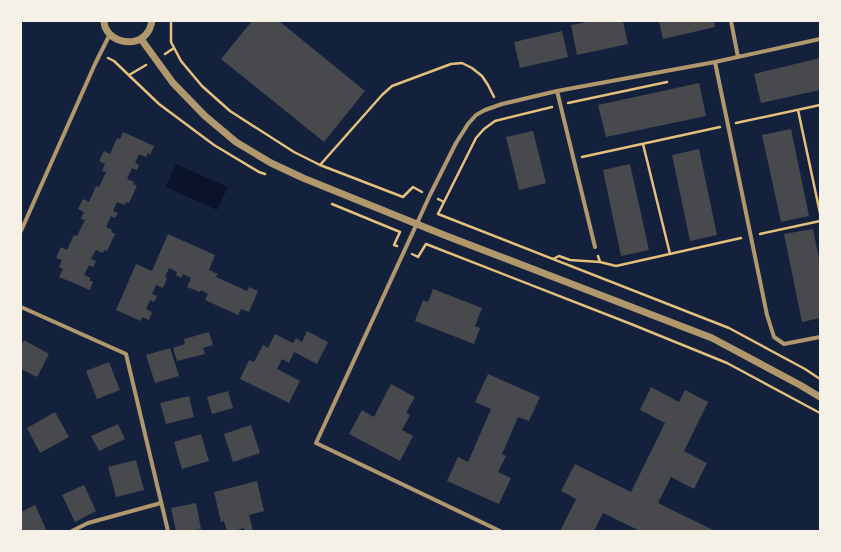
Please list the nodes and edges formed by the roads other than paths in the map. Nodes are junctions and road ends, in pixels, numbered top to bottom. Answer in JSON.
{"nodes":[{"id":1,"x":104,"y":21,"type":"edge"},
{"id":2,"x":152,"y":21,"type":"edge"},
{"id":3,"x":731,"y":21,"type":"edge"},
{"id":4,"x":110,"y":34,"type":"junction"},
{"id":5,"x":141,"y":39,"type":"junction"},
{"id":6,"x":820,"y":39,"type":"edge"},
{"id":7,"x":738,"y":57,"type":"junction"},
{"id":8,"x":715,"y":62,"type":"junction"},
{"id":9,"x":557,"y":92,"type":"junction"},
{"id":10,"x":417,"y":224,"type":"junction"},
{"id":11,"x":21,"y":231,"type":"edge"},
{"id":12,"x":595,"y":247,"type":"road end"},
{"id":13,"x":21,"y":307,"type":"edge"},
{"id":14,"x":820,"y":336,"type":"edge"},
{"id":15,"x":820,"y":397,"type":"edge"},
{"id":16,"x":161,"y":503,"type":"junction"},
{"id":17,"x":72,"y":531,"type":"edge"},
{"id":18,"x":168,"y":531,"type":"edge"},
{"id":19,"x":500,"y":531,"type":"edge"}],
"edges":[{"from":1,"to":4,"type":"street"},
{"from":2,"to":5,"type":"street"},
{"from":3,"to":7,"type":"street"},
{"from":4,"to":5,"type":"street"},
{"from":4,"to":11,"type":"street"},
{"from":5,"to":10,"type":"street"},
{"from":6,"to":7,"type":"street"},
{"from":7,"to":8,"type":"street"},
{"from":8,"to":9,"type":"street"},
{"from":8,"to":14,"type":"street"},
{"from":9,"to":10,"type":"street"},
{"from":9,"to":12,"type":"street"},
{"from":10,"to":15,"type":"street"},
{"from":10,"to":19,"type":"street"},
{"from":13,"to":16,"type":"street"},
{"from":16,"to":17,"type":"street"},
{"from":16,"to":18,"type":"street"}]}
